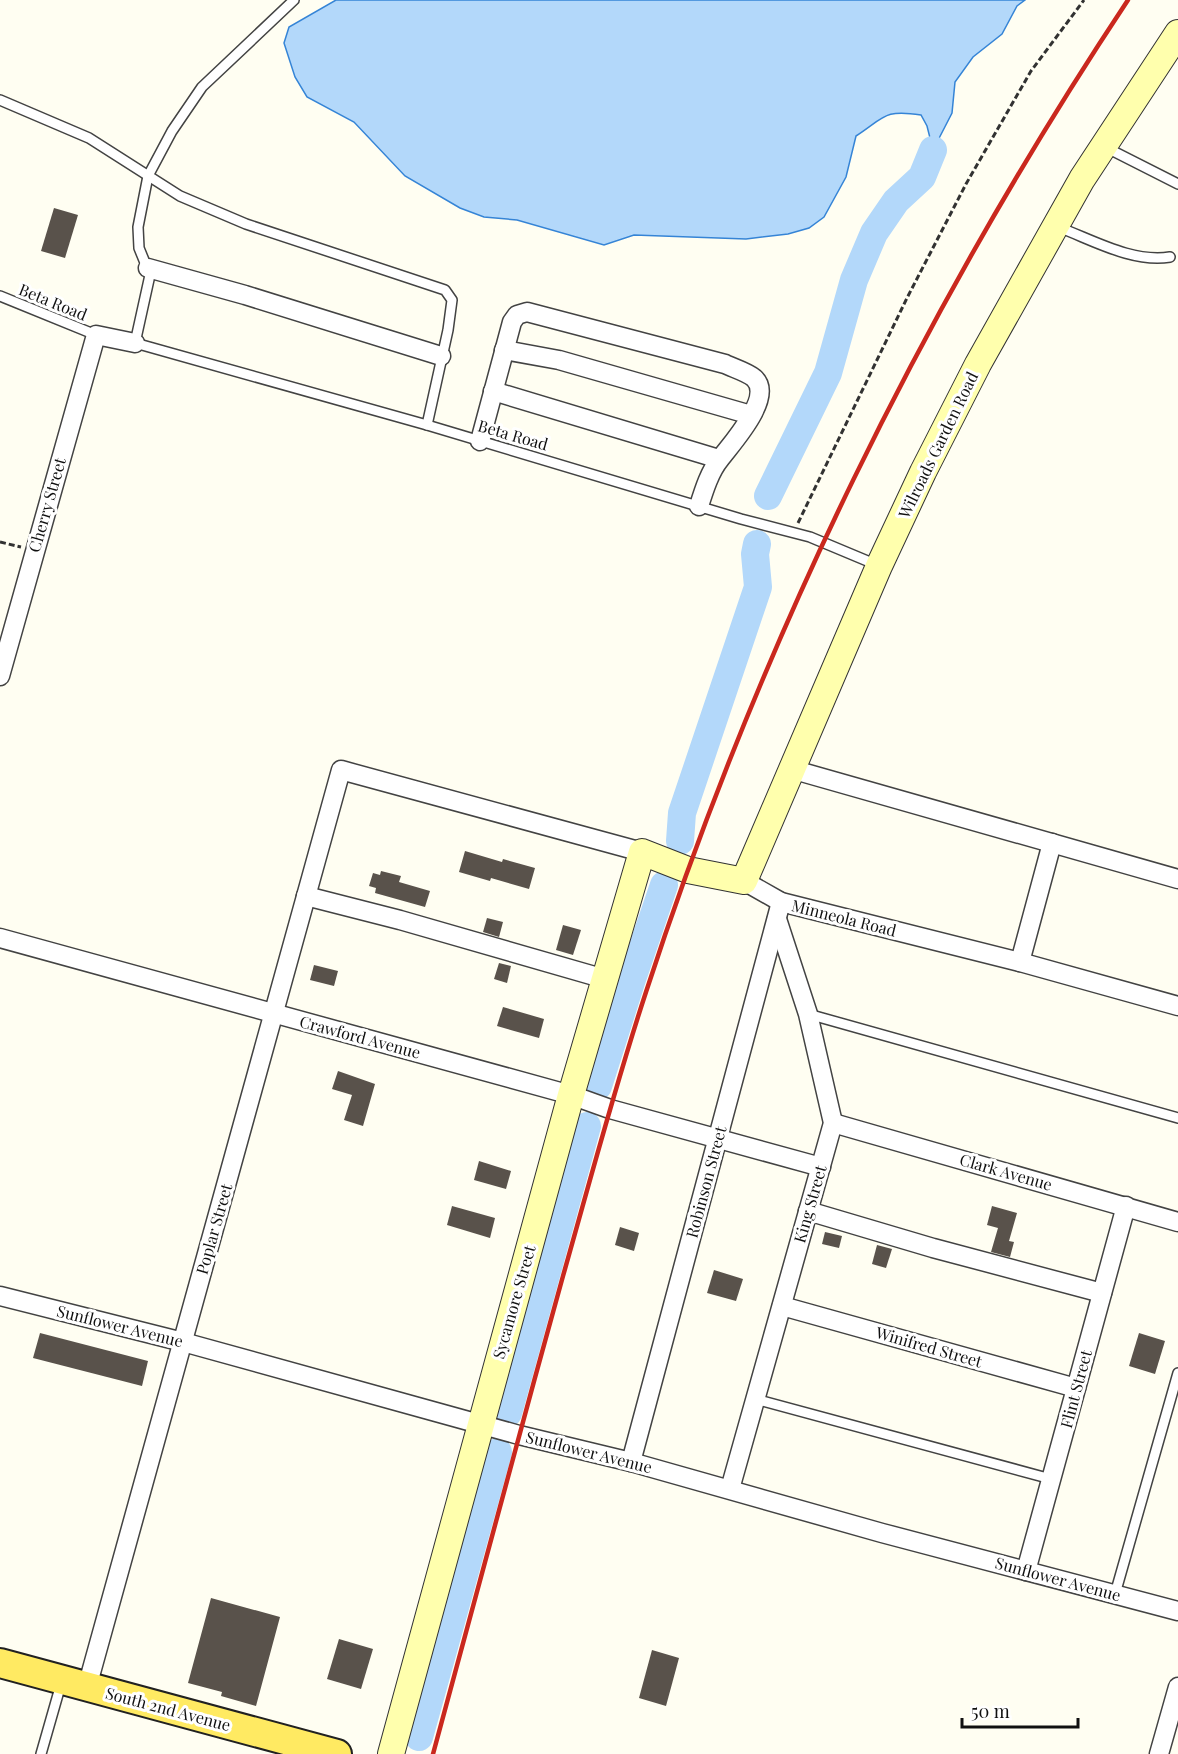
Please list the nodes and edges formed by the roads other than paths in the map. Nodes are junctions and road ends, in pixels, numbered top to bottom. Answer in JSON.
{"nodes":[{"id":1,"x":294,"y":0,"type":"edge"},
{"id":2,"x":1178,"y":33,"type":"edge"},
{"id":3,"x":0,"y":100,"type":"edge"},
{"id":4,"x":1103,"y":146,"type":"junction"},
{"id":5,"x":148,"y":176,"type":"junction"},
{"id":6,"x":1178,"y":184,"type":"edge"},
{"id":7,"x":1055,"y":226,"type":"junction"},
{"id":8,"x":1170,"y":257,"type":"dead end"},
{"id":9,"x":148,"y":268,"type":"junction"},
{"id":10,"x":0,"y":296,"type":"edge"},
{"id":11,"x":96,"y":335,"type":"junction"},
{"id":12,"x":135,"y":343,"type":"junction"},
{"id":13,"x":504,"y":350,"type":"junction"},
{"id":14,"x":441,"y":357,"type":"junction"},
{"id":15,"x":493,"y":391,"type":"junction"},
{"id":16,"x":751,"y":415,"type":"junction"},
{"id":17,"x":427,"y":425,"type":"junction"},
{"id":18,"x":480,"y":441,"type":"junction"},
{"id":19,"x":719,"y":459,"type":"junction"},
{"id":20,"x":699,"y":506,"type":"junction"},
{"id":21,"x":879,"y":566,"type":"junction"},
{"id":22,"x":0,"y":673,"type":"edge"},
{"id":23,"x":791,"y":769,"type":"junction"},
{"id":24,"x":341,"y":770,"type":"joint"},
{"id":25,"x":1052,"y":843,"type":"junction"},
{"id":26,"x":642,"y":852,"type":"junction"},
{"id":27,"x":1178,"y":879,"type":"edge"},
{"id":28,"x":744,"y":881,"type":"junction"},
{"id":29,"x":306,"y":896,"type":"junction"},
{"id":30,"x":779,"y":910,"type":"junction"},
{"id":31,"x":0,"y":938,"type":"edge"},
{"id":32,"x":1020,"y":962,"type":"junction"},
{"id":33,"x":605,"y":979,"type":"junction"},
{"id":34,"x":1178,"y":1006,"type":"edge"},
{"id":35,"x":274,"y":1013,"type":"junction"},
{"id":36,"x":808,"y":1014,"type":"junction"},
{"id":37,"x":571,"y":1095,"type":"junction"},
{"id":38,"x":1178,"y":1118,"type":"edge"},
{"id":39,"x":833,"y":1123,"type":"junction"},
{"id":40,"x":718,"y":1140,"type":"junction"},
{"id":41,"x":821,"y":1167,"type":"junction"},
{"id":42,"x":1126,"y":1206,"type":"junction"},
{"id":43,"x":808,"y":1211,"type":"junction"},
{"id":44,"x":1178,"y":1222,"type":"edge"},
{"id":45,"x":1102,"y":1293,"type":"junction"},
{"id":46,"x":0,"y":1296,"type":"edge"},
{"id":47,"x":782,"y":1305,"type":"junction"},
{"id":48,"x":183,"y":1342,"type":"junction"},
{"id":49,"x":1178,"y":1373,"type":"edge"},
{"id":50,"x":1076,"y":1388,"type":"junction"},
{"id":51,"x":755,"y":1399,"type":"junction"},
{"id":52,"x":480,"y":1422,"type":"junction"},
{"id":53,"x":631,"y":1462,"type":"junction"},
{"id":54,"x":1051,"y":1479,"type":"junction"},
{"id":55,"x":730,"y":1489,"type":"junction"},
{"id":56,"x":1026,"y":1571,"type":"junction"},
{"id":57,"x":1115,"y":1594,"type":"junction"},
{"id":58,"x":1178,"y":1611,"type":"edge"},
{"id":59,"x":0,"y":1664,"type":"edge"},
{"id":60,"x":74,"y":1683,"type":"junction"},
{"id":61,"x":1178,"y":1687,"type":"edge"},
{"id":62,"x":41,"y":1754,"type":"edge"},
{"id":63,"x":337,"y":1754,"type":"edge"},
{"id":64,"x":391,"y":1754,"type":"edge"},
{"id":65,"x":1159,"y":1754,"type":"edge"}],
"edges":[{"from":1,"to":5,"type":"lane"},
{"from":2,"to":4,"type":"street","name":"Wilroads Garden Road"},
{"from":3,"to":5,"type":"lane"},
{"from":4,"to":6,"type":"lane"},
{"from":4,"to":7,"type":"street","name":"Wilroads Garden Road"},
{"from":5,"to":9,"type":"lane"},
{"from":5,"to":14,"type":"lane"},
{"from":7,"to":8,"type":"lane"},
{"from":7,"to":21,"type":"street","name":"Wilroads Garden Road"},
{"from":9,"to":12,"type":"lane"},
{"from":9,"to":14,"type":"street"},
{"from":10,"to":11,"type":"lane","name":"Beta Road"},
{"from":11,"to":12,"type":"street"},
{"from":11,"to":22,"type":"street","name":"Cherry Street"},
{"from":12,"to":17,"type":"lane","name":"Beta Road"},
{"from":13,"to":15,"type":"street"},
{"from":13,"to":16,"type":"street"},
{"from":13,"to":16,"type":"street"},
{"from":14,"to":17,"type":"lane"},
{"from":15,"to":18,"type":"street"},
{"from":15,"to":19,"type":"street"},
{"from":16,"to":19,"type":"street"},
{"from":17,"to":18,"type":"lane","name":"Beta Road"},
{"from":18,"to":20,"type":"lane","name":"Beta Road"},
{"from":19,"to":20,"type":"street"},
{"from":20,"to":21,"type":"lane","name":"Beta Road"},
{"from":21,"to":23,"type":"street","name":"Wilroads Garden Road"},
{"from":23,"to":25,"type":"street"},
{"from":23,"to":28,"type":"street","name":"Wilroads Garden Road"},
{"from":24,"to":26,"type":"street","name":"Minneola Road"},
{"from":24,"to":29,"type":"street","name":"Poplar Street"},
{"from":25,"to":27,"type":"street"},
{"from":25,"to":32,"type":"street"},
{"from":26,"to":28,"type":"street","name":"Minneola Road"},
{"from":26,"to":33,"type":"street","name":"Sycamore Street"},
{"from":28,"to":30,"type":"street","name":"Minneola Road"},
{"from":29,"to":33,"type":"street"},
{"from":29,"to":35,"type":"street","name":"Poplar Street"},
{"from":30,"to":32,"type":"street","name":"Minneola Road"},
{"from":30,"to":36,"type":"street","name":"King Street"},
{"from":30,"to":40,"type":"street","name":"Robinson Street"},
{"from":31,"to":35,"type":"street","name":"Crawford Avenue"},
{"from":32,"to":34,"type":"street","name":"Minneola Road"},
{"from":33,"to":37,"type":"street","name":"Sycamore Street"},
{"from":35,"to":37,"type":"street","name":"Crawford Avenue"},
{"from":35,"to":48,"type":"street","name":"Poplar Street"},
{"from":36,"to":38,"type":"lane"},
{"from":36,"to":39,"type":"street","name":"King Street"},
{"from":37,"to":40,"type":"street","name":"Crawford Avenue"},
{"from":37,"to":52,"type":"street","name":"Sycamore Street"},
{"from":39,"to":41,"type":"street","name":"King Street"},
{"from":39,"to":42,"type":"street","name":"Clark Avenue"},
{"from":40,"to":41,"type":"street","name":"Crawford Avenue"},
{"from":40,"to":53,"type":"street","name":"Robinson Street"},
{"from":41,"to":43,"type":"street","name":"King Street"},
{"from":42,"to":44,"type":"street","name":"Clark Avenue"},
{"from":42,"to":45,"type":"street","name":"Flint Street"},
{"from":43,"to":45,"type":"street"},
{"from":43,"to":47,"type":"street","name":"King Street"},
{"from":45,"to":50,"type":"street","name":"Flint Street"},
{"from":46,"to":48,"type":"street","name":"Sunflower Avenue"},
{"from":47,"to":50,"type":"street","name":"Winifred Street"},
{"from":47,"to":51,"type":"street","name":"King Street"},
{"from":48,"to":52,"type":"street","name":"Sunflower Avenue"},
{"from":48,"to":60,"type":"street","name":"Poplar Street"},
{"from":49,"to":57,"type":"lane"},
{"from":50,"to":54,"type":"street","name":"Flint Street"},
{"from":51,"to":54,"type":"lane"},
{"from":51,"to":55,"type":"street","name":"King Street"},
{"from":52,"to":53,"type":"street","name":"Sunflower Avenue"},
{"from":52,"to":64,"type":"street","name":"Sycamore Street"},
{"from":53,"to":55,"type":"street","name":"Sunflower Avenue"},
{"from":54,"to":56,"type":"street","name":"Flint Street"},
{"from":55,"to":56,"type":"street","name":"Sunflower Avenue"},
{"from":56,"to":57,"type":"street","name":"Sunflower Avenue"},
{"from":57,"to":58,"type":"street","name":"Sunflower Avenue"},
{"from":59,"to":60,"type":"main road","name":"South 2nd Avenue"},
{"from":60,"to":62,"type":"lane"},
{"from":60,"to":63,"type":"main road","name":"South 2nd Avenue"},
{"from":61,"to":65,"type":"street"}]}
